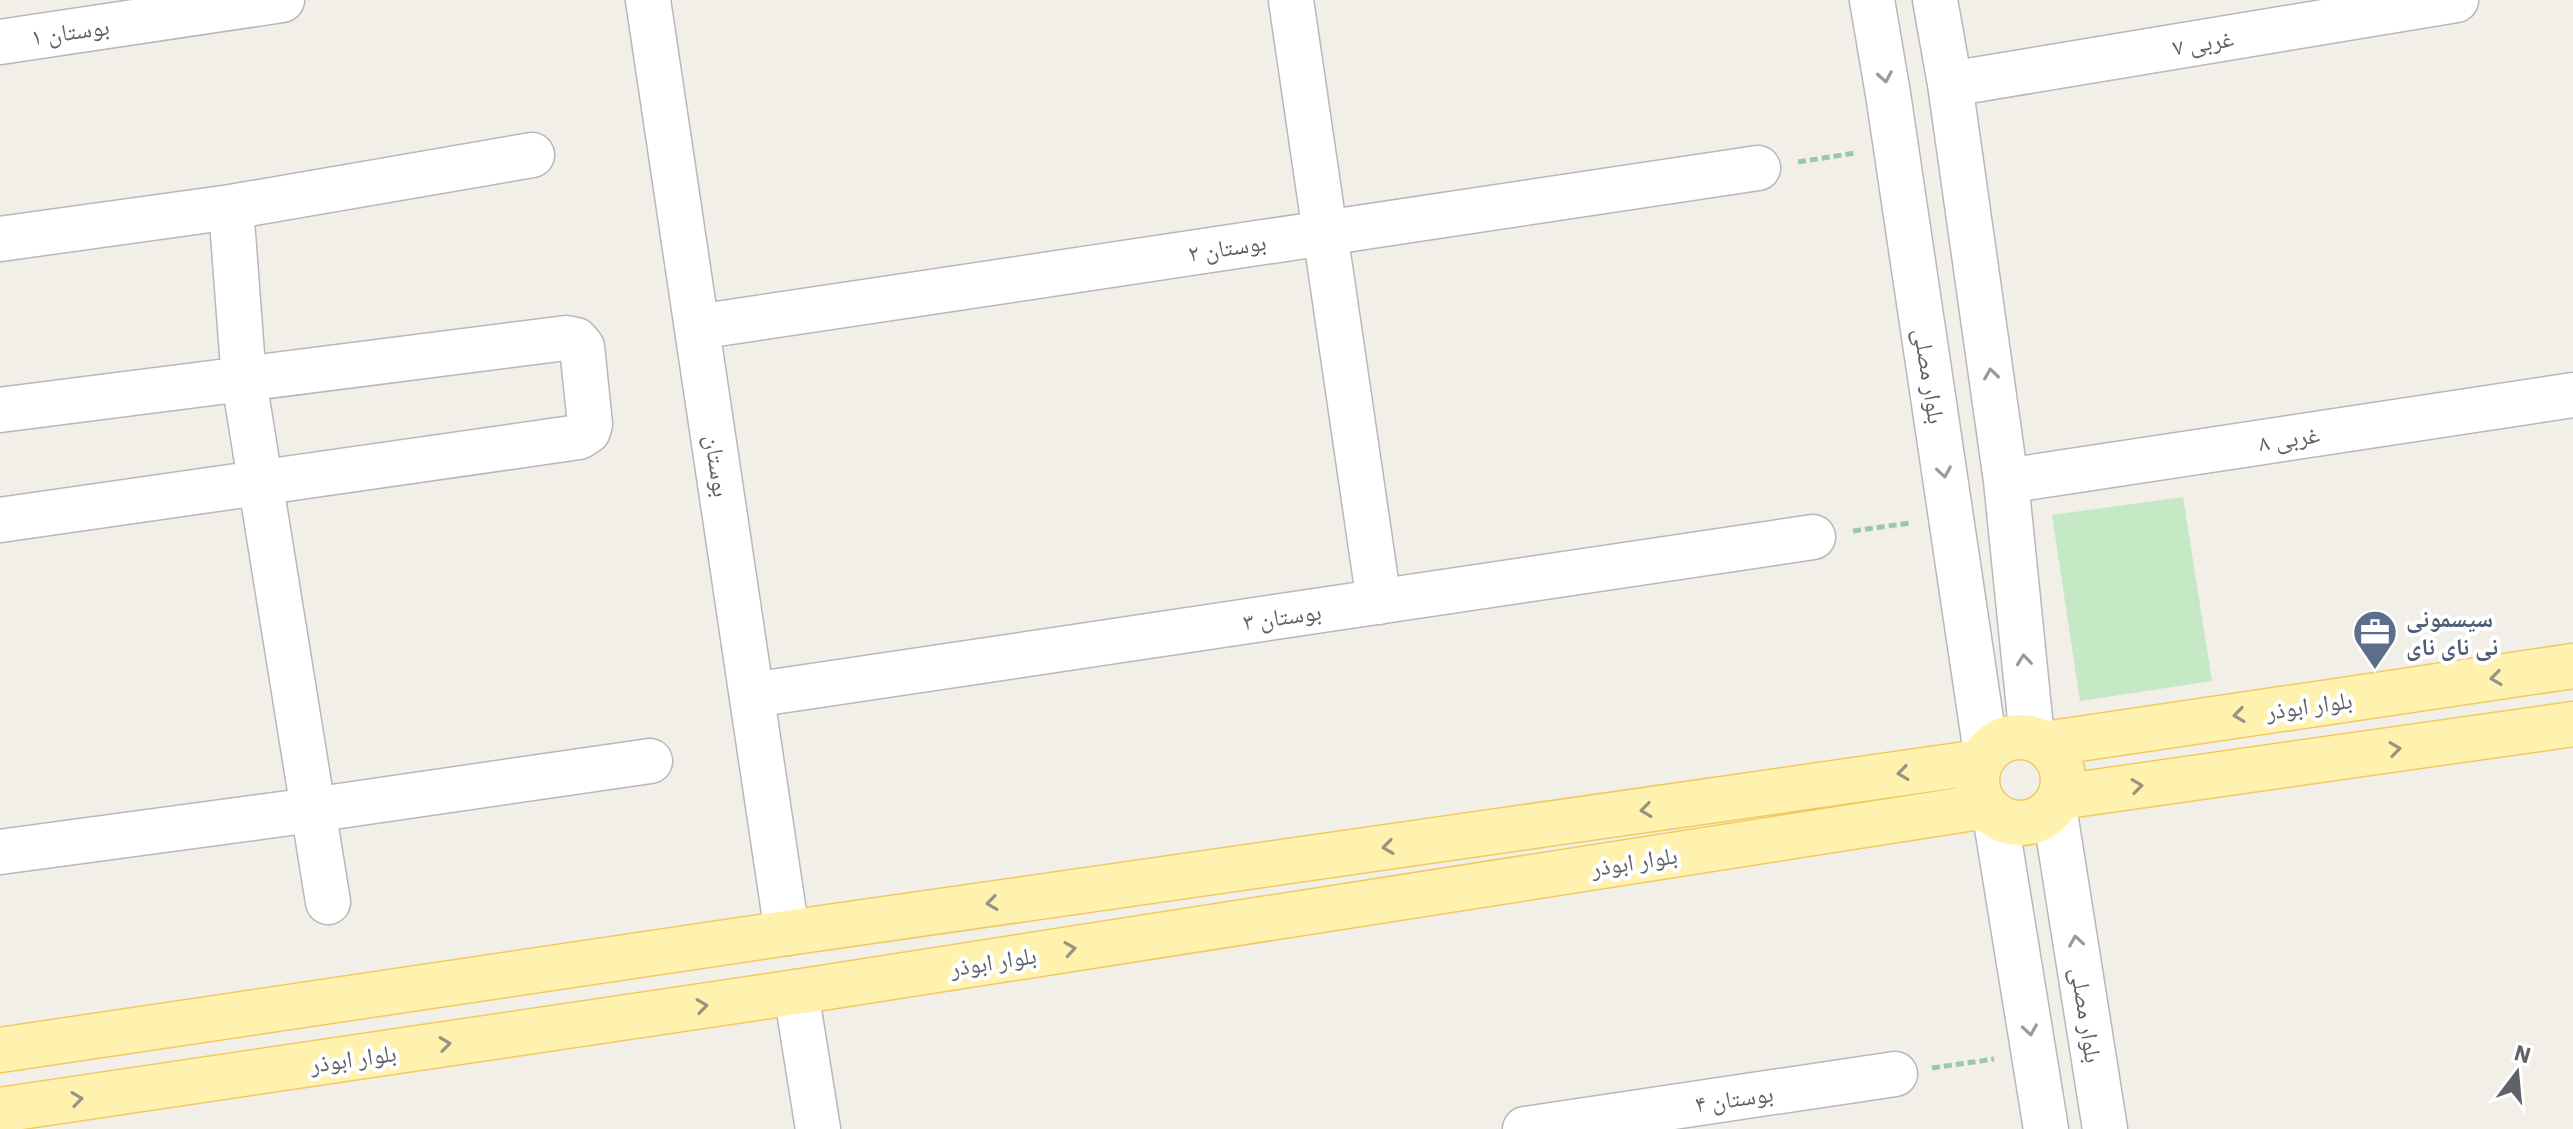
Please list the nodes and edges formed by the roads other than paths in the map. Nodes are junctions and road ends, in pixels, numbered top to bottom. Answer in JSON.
{"nodes":[{"id":1,"x":282,"y":0,"type":"edge"},
{"id":2,"x":648,"y":0,"type":"edge"},
{"id":3,"x":1291,"y":0,"type":"edge"},
{"id":4,"x":1872,"y":0,"type":"edge"},
{"id":5,"x":1935,"y":0,"type":"edge"},
{"id":6,"x":2456,"y":0,"type":"edge"},
{"id":7,"x":0,"y":42,"type":"edge"},
{"id":8,"x":1950,"y":84,"type":"junction"},
{"id":9,"x":532,"y":155,"type":"dead end"},
{"id":10,"x":1758,"y":168,"type":"road end"},
{"id":11,"x":231,"y":207,"type":"junction"},
{"id":12,"x":1325,"y":232,"type":"junction"},
{"id":13,"x":0,"y":239,"type":"edge"},
{"id":14,"x":697,"y":327,"type":"junction"},
{"id":15,"x":244,"y":381,"type":"junction"},
{"id":16,"x":2573,"y":395,"type":"edge"},
{"id":17,"x":0,"y":410,"type":"edge"},
{"id":18,"x":2006,"y":481,"type":"junction"},
{"id":19,"x":261,"y":483,"type":"junction"},
{"id":20,"x":0,"y":520,"type":"edge"},
{"id":21,"x":1813,"y":537,"type":"road end"},
{"id":22,"x":1379,"y":602,"type":"junction"},
{"id":23,"x":2573,"y":666,"type":"edge"},
{"id":24,"x":752,"y":695,"type":"junction"},
{"id":25,"x":2573,"y":724,"type":"edge"},
{"id":26,"x":2038,"y":741,"type":"junction"},
{"id":27,"x":1983,"y":758,"type":"junction"},
{"id":28,"x":650,"y":761,"type":"dead end"},
{"id":29,"x":2057,"y":802,"type":"junction"},
{"id":30,"x":312,"y":810,"type":"junction"},
{"id":31,"x":1991,"y":811,"type":"junction"},
{"id":32,"x":0,"y":852,"type":"edge"},
{"id":33,"x":328,"y":902,"type":"dead end"},
{"id":34,"x":787,"y":933,"type":"junction"},
{"id":35,"x":796,"y":992,"type":"junction"},
{"id":36,"x":0,"y":1050,"type":"edge"},
{"id":37,"x":1895,"y":1074,"type":"road end"},
{"id":38,"x":0,"y":1110,"type":"edge"},
{"id":39,"x":818,"y":1129,"type":"edge"},
{"id":40,"x":1525,"y":1129,"type":"edge"},
{"id":41,"x":2046,"y":1129,"type":"edge"},
{"id":42,"x":2105,"y":1129,"type":"edge"}],
"edges":[{"from":1,"to":7,"type":"street","name":"بوستان ۱"},
{"from":2,"to":14,"type":"street","name":"بوستان"},
{"from":3,"to":12,"type":"street"},
{"from":4,"to":27,"type":"street","name":"بلوار مصلی","one_way":true},
{"from":5,"to":8,"type":"street"},
{"from":6,"to":8,"type":"street","name":"۷ غربی"},
{"from":18,"to":8,"type":"street","one_way":true},
{"from":9,"to":11,"type":"street"},
{"from":10,"to":12,"type":"street","name":"بوستان ۲"},
{"from":11,"to":13,"type":"street"},
{"from":11,"to":15,"type":"street"},
{"from":12,"to":14,"type":"street","name":"بوستان ۲"},
{"from":12,"to":22,"type":"street"},
{"from":14,"to":24,"type":"street","name":"بوستان"},
{"from":15,"to":17,"type":"street"},
{"from":15,"to":19,"type":"street"},
{"from":15,"to":19,"type":"street"},
{"from":16,"to":18,"type":"street","name":"۸ غربی"},
{"from":26,"to":18,"type":"street","one_way":true},
{"from":19,"to":20,"type":"street"},
{"from":19,"to":30,"type":"street"},
{"from":21,"to":22,"type":"street","name":"بوستان ۳"},
{"from":22,"to":24,"type":"street","name":"بوستان ۳"},
{"from":23,"to":26,"type":"main road","name":"بلوار ابوذر","one_way":true},
{"from":24,"to":34,"type":"street","name":"بوستان"},
{"from":29,"to":25,"type":"main road","one_way":true},
{"from":26,"to":27,"type":"main road"},
{"from":26,"to":29,"type":"main road"},
{"from":27,"to":31,"type":"main road"},
{"from":27,"to":34,"type":"main road","name":"بلوار ابوذر","one_way":true},
{"from":28,"to":30,"type":"street"},
{"from":29,"to":31,"type":"main road"},
{"from":42,"to":29,"type":"street","name":"بلوار مصلی","one_way":true},
{"from":30,"to":32,"type":"street"},
{"from":30,"to":33,"type":"street"},
{"from":35,"to":31,"type":"main road","name":"بلوار ابوذر","one_way":true},
{"from":31,"to":41,"type":"street","one_way":true},
{"from":34,"to":35,"type":"main road"},
{"from":34,"to":36,"type":"main road","name":"بلوار ابوذر"},
{"from":38,"to":35,"type":"main road","name":"بلوار ابوذر","one_way":true},
{"from":35,"to":39,"type":"street"},
{"from":37,"to":40,"type":"street","name":"بوستان ۴"}]}
